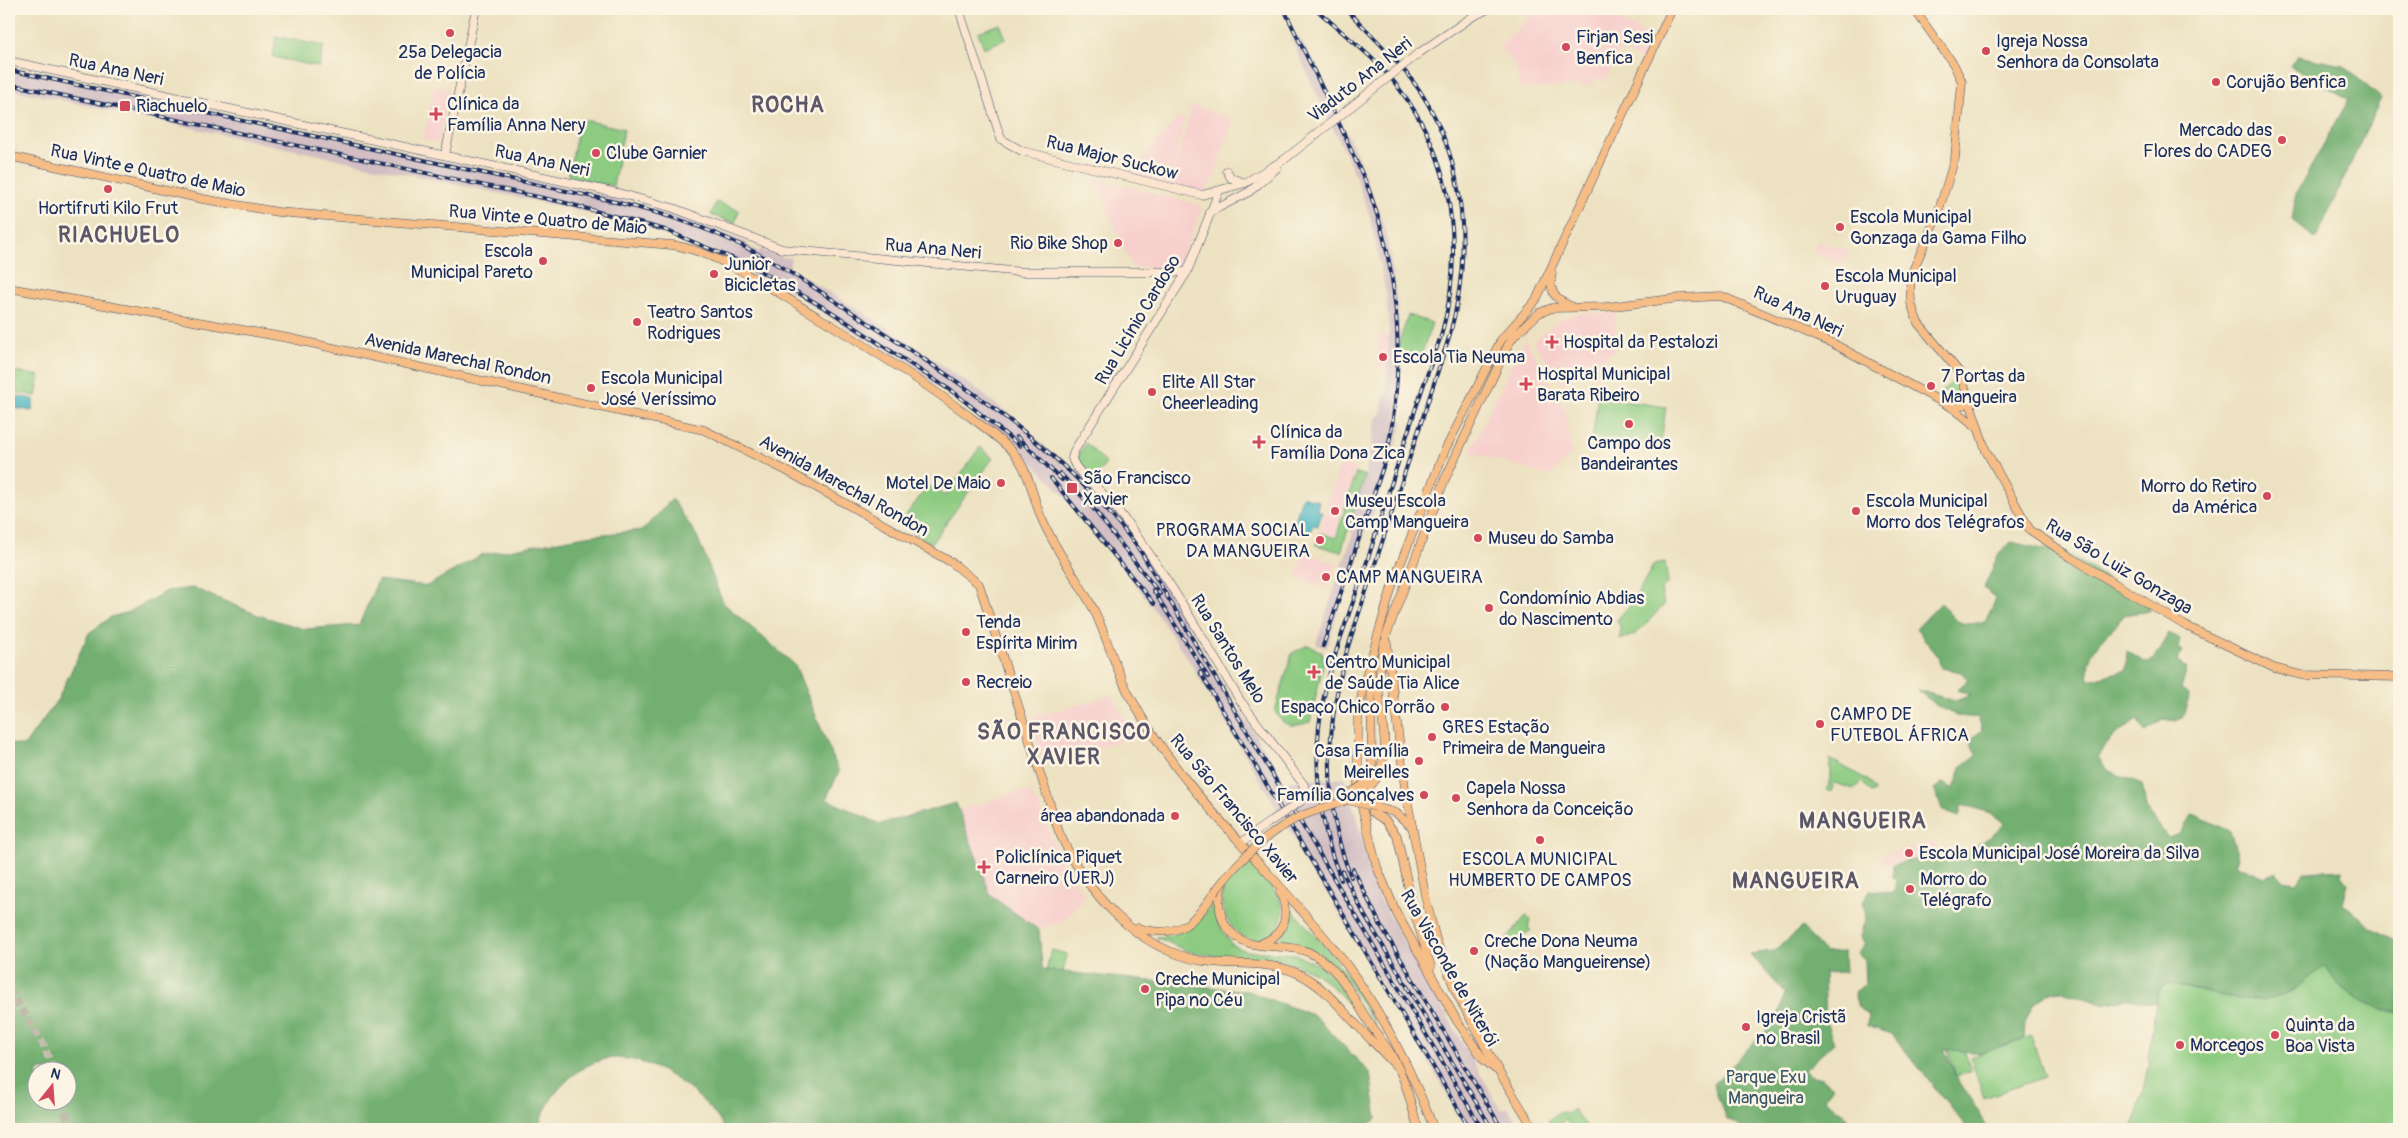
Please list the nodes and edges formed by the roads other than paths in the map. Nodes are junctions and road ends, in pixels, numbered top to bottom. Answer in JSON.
{"nodes":[{"id":1,"x":476,"y":9,"type":"edge"},
{"id":2,"x":959,"y":9,"type":"edge"},
{"id":3,"x":1488,"y":9,"type":"edge"},
{"id":4,"x":1672,"y":9,"type":"edge"},
{"id":5,"x":1914,"y":9,"type":"edge"},
{"id":6,"x":9,"y":62,"type":"edge"},
{"id":7,"x":445,"y":155,"type":"junction"},
{"id":8,"x":9,"y":156,"type":"edge"},
{"id":9,"x":1282,"y":161,"type":"junction"},
{"id":10,"x":1227,"y":172,"type":"dead end"},
{"id":11,"x":1245,"y":183,"type":"junction"},
{"id":12,"x":1219,"y":191,"type":"junction"},
{"id":13,"x":1202,"y":195,"type":"junction"},
{"id":14,"x":1210,"y":212,"type":"junction"},
{"id":15,"x":1554,"y":261,"type":"junction"},
{"id":16,"x":1188,"y":272,"type":"junction"},
{"id":17,"x":9,"y":288,"type":"edge"},
{"id":18,"x":1585,"y":308,"type":"junction"},
{"id":19,"x":1969,"y":396,"type":"junction"},
{"id":20,"x":1953,"y":408,"type":"junction"},
{"id":21,"x":1978,"y":428,"type":"junction"},
{"id":22,"x":1445,"y":450,"type":"junction"},
{"id":23,"x":1457,"y":455,"type":"junction"},
{"id":24,"x":1072,"y":458,"type":"joint"},
{"id":25,"x":1438,"y":466,"type":"junction"},
{"id":26,"x":1023,"y":467,"type":"joint"},
{"id":27,"x":1449,"y":472,"type":"junction"},
{"id":28,"x":1386,"y":636,"type":"junction"},
{"id":29,"x":1371,"y":657,"type":"junction"},
{"id":30,"x":2399,"y":677,"type":"edge"},
{"id":31,"x":1338,"y":800,"type":"junction"},
{"id":32,"x":1412,"y":827,"type":"junction"},
{"id":33,"x":1241,"y":843,"type":"junction"},
{"id":34,"x":1275,"y":882,"type":"junction"},
{"id":35,"x":1131,"y":927,"type":"junction"},
{"id":36,"x":1260,"y":944,"type":"junction"},
{"id":37,"x":1438,"y":985,"type":"junction"},
{"id":38,"x":1468,"y":1014,"type":"junction"},
{"id":39,"x":1457,"y":1020,"type":"junction"},
{"id":40,"x":1396,"y":1066,"type":"junction"},
{"id":41,"x":1499,"y":1072,"type":"junction"},
{"id":42,"x":1418,"y":1129,"type":"edge"},
{"id":43,"x":1434,"y":1129,"type":"edge"},
{"id":44,"x":1534,"y":1129,"type":"edge"}],
"edges":[{"from":1,"to":7,"type":"main road"},
{"from":2,"to":13,"type":"main road","name":"Rua Major Suckow"},
{"from":3,"to":9,"type":"main road","name":"Viaduto Ana Neri","bridge":true},
{"from":4,"to":15,"type":"main road","name":"Rua Visconde de Niterói"},
{"from":5,"to":19,"type":"main road","name":"Rua São Luiz Gonzaga"},
{"from":6,"to":7,"type":"main road","name":"Rua Ana Neri"},
{"from":7,"to":16,"type":"main road","name":"Rua Ana Neri"},
{"from":8,"to":26,"type":"main road","name":"Rua Vinte e Quatro de Maio"},
{"from":9,"to":11,"type":"main road","name":"Viaduto Ana Neri"},
{"from":9,"to":14,"type":"main road","name":"Viaduto Ana Neri"},
{"from":10,"to":11,"type":"main road"},
{"from":11,"to":12,"type":"main road","name":"Viaduto Ana Neri"},
{"from":12,"to":13,"type":"main road","name":"Rua Major Suckow"},
{"from":12,"to":14,"type":"main road","name":"Rua Licínio Cardoso"},
{"from":13,"to":14,"type":"main road"},
{"from":14,"to":16,"type":"main road","name":"Rua Licínio Cardoso"},
{"from":15,"to":18,"type":"main road"},
{"from":15,"to":22,"type":"main road","name":"Rua Visconde de Niterói"},
{"from":16,"to":24,"type":"main road","name":"Rua Licínio Cardoso"},
{"from":17,"to":35,"type":"main road","name":"Avenida Marechal Rondon"},
{"from":18,"to":20,"type":"main road","name":"Rua Ana Neri"},
{"from":18,"to":23,"type":"main road","name":"Rua Visconde de Niterói"},
{"from":19,"to":20,"type":"main road"},
{"from":19,"to":21,"type":"main road","name":"Rua São Luiz Gonzaga"},
{"from":20,"to":21,"type":"main road","name":"Rua Ana Neri"},
{"from":21,"to":30,"type":"main road","name":"Rua São Luiz Gonzaga"},
{"from":22,"to":23,"type":"main road"},
{"from":22,"to":25,"type":"main road","name":"Rua Visconde de Niterói"},
{"from":23,"to":27,"type":"main road","name":"Rua Visconde de Niterói"},
{"from":24,"to":33,"type":"main road","name":"Rua Santos Melo","bridge":true},
{"from":25,"to":27,"type":"main road"},
{"from":25,"to":29,"type":"main road","name":"Rua Visconde de Niterói"},
{"from":26,"to":33,"type":"main road","name":"Rua São Francisco Xavier"},
{"from":27,"to":28,"type":"main road","name":"Rua Visconde de Niterói"},
{"from":28,"to":31,"type":"main road","bridge":true},
{"from":28,"to":32,"type":"main road","name":"Rua Visconde de Niterói"},
{"from":29,"to":31,"type":"main road","bridge":true},
{"from":29,"to":37,"type":"main road","name":"Rua Visconde de Niterói"},
{"from":31,"to":32,"type":"main road","bridge":true},
{"from":31,"to":35,"type":"main road","bridge":true},
{"from":31,"to":36,"type":"main road","bridge":true},
{"from":31,"to":37,"type":"main road"},
{"from":32,"to":38,"type":"main road","name":"Rua Visconde de Niterói"},
{"from":33,"to":34,"type":"main road","name":"Rua São Francisco Xavier"},
{"from":34,"to":36,"type":"main road"},
{"from":34,"to":43,"type":"main road","name":"Rua São Francisco Xavier"},
{"from":35,"to":40,"type":"main road","name":"Avenida Marechal Rondon"},
{"from":36,"to":40,"type":"main road"},
{"from":37,"to":39,"type":"main road","name":"Rua Visconde de Niterói"},
{"from":38,"to":39,"type":"main road"},
{"from":38,"to":41,"type":"main road","name":"Rua Visconde de Niterói"},
{"from":39,"to":41,"type":"main road","name":"Rua Visconde de Niterói"},
{"from":40,"to":42,"type":"main road"},
{"from":41,"to":44,"type":"main road","name":"Rua Visconde de Niterói"}]}
